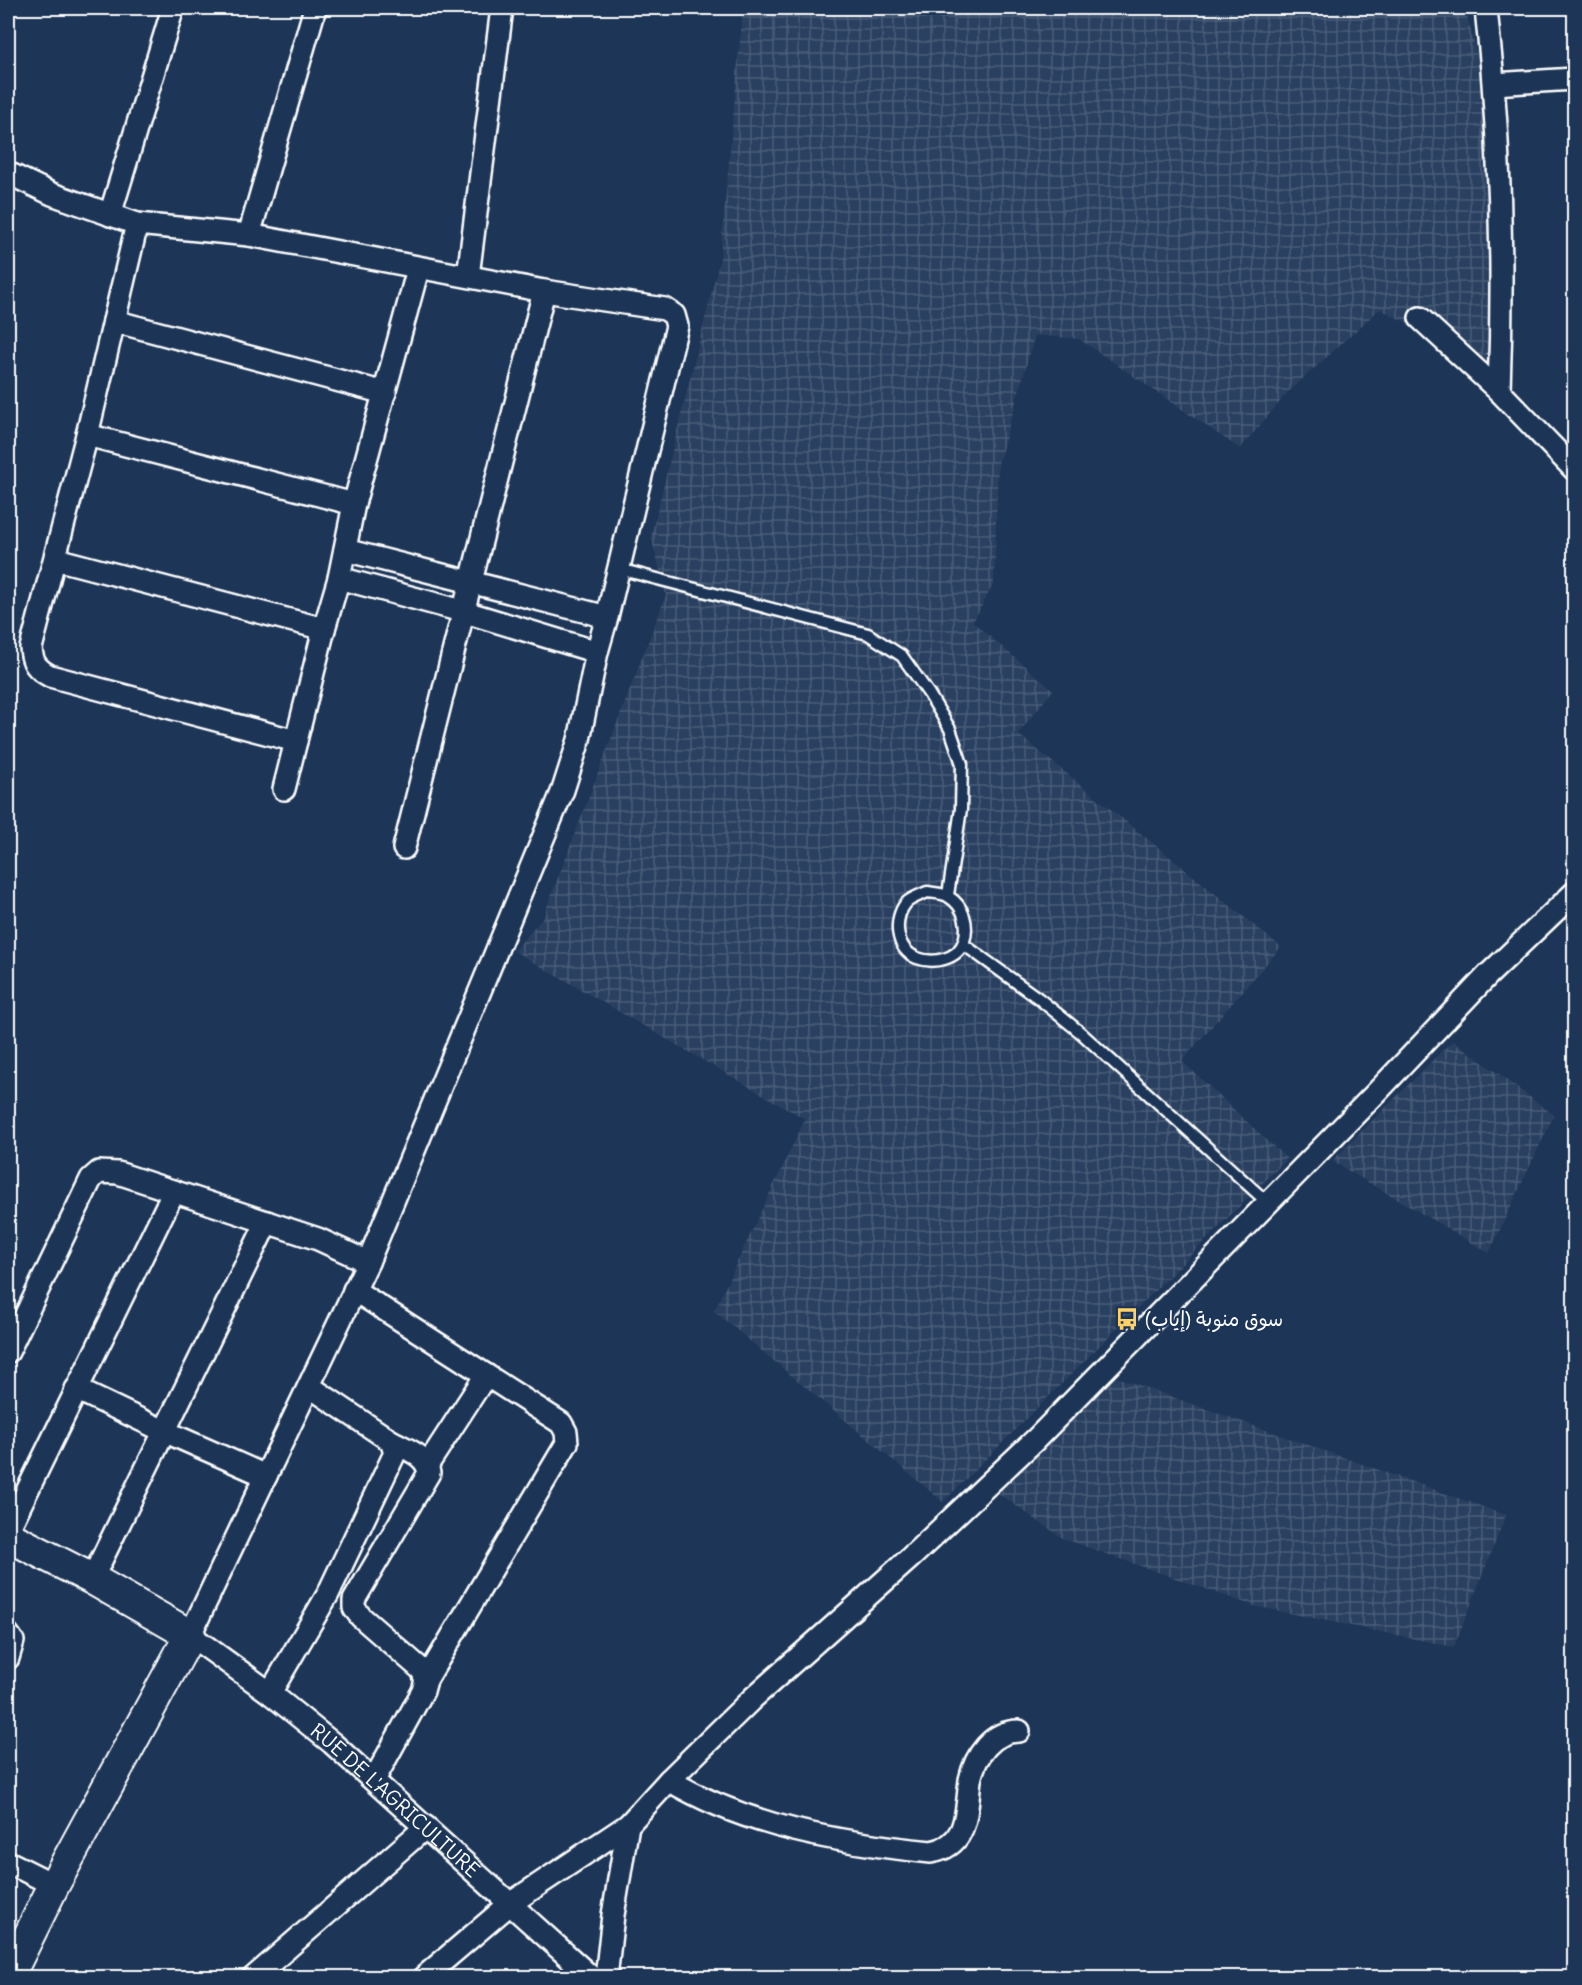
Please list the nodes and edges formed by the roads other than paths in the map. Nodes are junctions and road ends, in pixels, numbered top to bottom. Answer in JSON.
{"nodes":[{"id":1,"x":173,"y":8,"type":"edge"},
{"id":2,"x":315,"y":8,"type":"edge"},
{"id":3,"x":502,"y":8,"type":"edge"},
{"id":4,"x":1486,"y":8,"type":"edge"},
{"id":5,"x":1575,"y":79,"type":"edge"},
{"id":6,"x":1494,"y":84,"type":"junction"},
{"id":7,"x":8,"y":173,"type":"edge"},
{"id":8,"x":110,"y":215,"type":"junction"},
{"id":9,"x":137,"y":224,"type":"junction"},
{"id":10,"x":249,"y":235,"type":"junction"},
{"id":11,"x":418,"y":269,"type":"junction"},
{"id":12,"x":468,"y":276,"type":"junction"},
{"id":13,"x":544,"y":291,"type":"junction"},
{"id":14,"x":1420,"y":318,"type":"dead end"},
{"id":15,"x":114,"y":321,"type":"junction"},
{"id":16,"x":1499,"y":391,"type":"junction"},
{"id":17,"x":385,"y":393,"type":"junction"},
{"id":18,"x":87,"y":435,"type":"junction"},
{"id":19,"x":1575,"y":469,"type":"edge"},
{"id":20,"x":354,"y":504,"type":"junction"},
{"id":21,"x":345,"y":550,"type":"junction"},
{"id":22,"x":56,"y":559,"type":"junction"},
{"id":23,"x":618,"y":569,"type":"junction"},
{"id":24,"x":339,"y":578,"type":"junction"},
{"id":25,"x":470,"y":583,"type":"junction"},
{"id":26,"x":462,"y":611,"type":"junction"},
{"id":27,"x":607,"y":617,"type":"junction"},
{"id":28,"x":324,"y":629,"type":"junction"},
{"id":29,"x":597,"y":652,"type":"junction"},
{"id":30,"x":296,"y":741,"type":"junction"},
{"id":31,"x":284,"y":789,"type":"dead end"},
{"id":32,"x":404,"y":848,"type":"dead end"},
{"id":33,"x":1575,"y":893,"type":"edge"},
{"id":34,"x":948,"y":896,"type":"junction"},
{"id":35,"x":963,"y":944,"type":"junction"},
{"id":36,"x":174,"y":1191,"type":"junction"},
{"id":37,"x":1268,"y":1203,"type":"junction"},
{"id":38,"x":267,"y":1222,"type":"junction"},
{"id":39,"x":368,"y":1262,"type":"junction"},
{"id":40,"x":354,"y":1290,"type":"junction"},
{"id":41,"x":8,"y":1352,"type":"edge"},
{"id":42,"x":486,"y":1375,"type":"junction"},
{"id":43,"x":309,"y":1386,"type":"junction"},
{"id":44,"x":76,"y":1389,"type":"junction"},
{"id":45,"x":164,"y":1431,"type":"junction"},
{"id":46,"x":391,"y":1441,"type":"junction"},
{"id":47,"x":428,"y":1464,"type":"junction"},
{"id":48,"x":266,"y":1476,"type":"junction"},
{"id":49,"x":8,"y":1530,"type":"edge"},
{"id":50,"x":8,"y":1536,"type":"edge"},
{"id":51,"x":92,"y":1579,"type":"junction"},
{"id":52,"x":328,"y":1594,"type":"junction"},
{"id":53,"x":354,"y":1608,"type":"junction"},
{"id":54,"x":8,"y":1634,"type":"edge"},
{"id":55,"x":190,"y":1635,"type":"junction"},
{"id":56,"x":8,"y":1658,"type":"edge"},
{"id":57,"x":426,"y":1680,"type":"junction"},
{"id":58,"x":270,"y":1693,"type":"junction"},
{"id":59,"x":1019,"y":1731,"type":"dead end"},
{"id":60,"x":374,"y":1780,"type":"junction"},
{"id":61,"x":669,"y":1780,"type":"junction"},
{"id":62,"x":628,"y":1825,"type":"junction"},
{"id":63,"x":426,"y":1827,"type":"junction"},
{"id":64,"x":8,"y":1862,"type":"edge"},
{"id":65,"x":54,"y":1885,"type":"junction"},
{"id":66,"x":511,"y":1904,"type":"junction"},
{"id":67,"x":8,"y":1977,"type":"edge"},
{"id":68,"x":253,"y":1977,"type":"edge"},
{"id":69,"x":423,"y":1977,"type":"edge"},
{"id":70,"x":592,"y":1977,"type":"edge"},
{"id":71,"x":606,"y":1977,"type":"edge"}],
"edges":[{"from":1,"to":8,"type":"street"},
{"from":2,"to":10,"type":"street"},
{"from":3,"to":12,"type":"street"},
{"from":4,"to":6,"type":"street"},
{"from":5,"to":6,"type":"street"},
{"from":6,"to":16,"type":"street"},
{"from":7,"to":8,"type":"street"},
{"from":8,"to":9,"type":"street"},
{"from":9,"to":10,"type":"street"},
{"from":9,"to":15,"type":"street"},
{"from":10,"to":11,"type":"street"},
{"from":11,"to":12,"type":"street"},
{"from":11,"to":17,"type":"street"},
{"from":12,"to":13,"type":"street"},
{"from":13,"to":23,"type":"street"},
{"from":13,"to":25,"type":"street"},
{"from":14,"to":16,"type":"street"},
{"from":15,"to":17,"type":"street"},
{"from":15,"to":18,"type":"street"},
{"from":16,"to":19,"type":"street"},
{"from":17,"to":20,"type":"street"},
{"from":18,"to":20,"type":"street"},
{"from":18,"to":22,"type":"street"},
{"from":20,"to":21,"type":"street"},
{"from":21,"to":24,"type":"street"},
{"from":21,"to":25,"type":"street"},
{"from":22,"to":28,"type":"street"},
{"from":22,"to":30,"type":"street"},
{"from":23,"to":27,"type":"street"},
{"from":23,"to":34,"type":"lane"},
{"from":24,"to":26,"type":"street"},
{"from":24,"to":28,"type":"street"},
{"from":25,"to":26,"type":"street"},
{"from":25,"to":27,"type":"street"},
{"from":26,"to":29,"type":"street"},
{"from":26,"to":32,"type":"street"},
{"from":27,"to":29,"type":"street"},
{"from":28,"to":30,"type":"street"},
{"from":29,"to":39,"type":"street"},
{"from":30,"to":31,"type":"street"},
{"from":33,"to":37,"type":"street"},
{"from":34,"to":35,"type":"lane"},
{"from":34,"to":35,"type":"lane"},
{"from":35,"to":37,"type":"lane"},
{"from":36,"to":38,"type":"street"},
{"from":36,"to":41,"type":"street"},
{"from":36,"to":44,"type":"street"},
{"from":37,"to":61,"type":"street"},
{"from":38,"to":39,"type":"street"},
{"from":38,"to":45,"type":"street"},
{"from":39,"to":40,"type":"street"},
{"from":40,"to":42,"type":"street"},
{"from":40,"to":43,"type":"street"},
{"from":42,"to":47,"type":"street"},
{"from":42,"to":57,"type":"street"},
{"from":43,"to":46,"type":"street"},
{"from":43,"to":48,"type":"street"},
{"from":44,"to":45,"type":"street"},
{"from":44,"to":49,"type":"street"},
{"from":45,"to":48,"type":"street"},
{"from":45,"to":51,"type":"street"},
{"from":46,"to":47,"type":"street"},
{"from":46,"to":52,"type":"street"},
{"from":47,"to":53,"type":"street"},
{"from":48,"to":55,"type":"street"},
{"from":50,"to":51,"type":"street"},
{"from":51,"to":55,"type":"street"},
{"from":52,"to":53,"type":"street"},
{"from":52,"to":58,"type":"street"},
{"from":53,"to":57,"type":"street"},
{"from":54,"to":56,"type":"street"},
{"from":55,"to":58,"type":"street","name":"RUE DE L'AGRICULTURE"},
{"from":55,"to":65,"type":"street"},
{"from":57,"to":60,"type":"street"},
{"from":58,"to":60,"type":"street","name":"RUE DE L'AGRICULTURE"},
{"from":59,"to":61,"type":"street"},
{"from":60,"to":63,"type":"street","name":"RUE DE L'AGRICULTURE"},
{"from":61,"to":62,"type":"street"},
{"from":62,"to":66,"type":"street"},
{"from":62,"to":71,"type":"street"},
{"from":63,"to":66,"type":"street","name":"RUE DE L'AGRICULTURE"},
{"from":63,"to":68,"type":"street"},
{"from":64,"to":65,"type":"street"},
{"from":65,"to":67,"type":"street"},
{"from":66,"to":69,"type":"street"},
{"from":66,"to":70,"type":"street","name":"RUE DE L'AGRICULTURE"}]}
